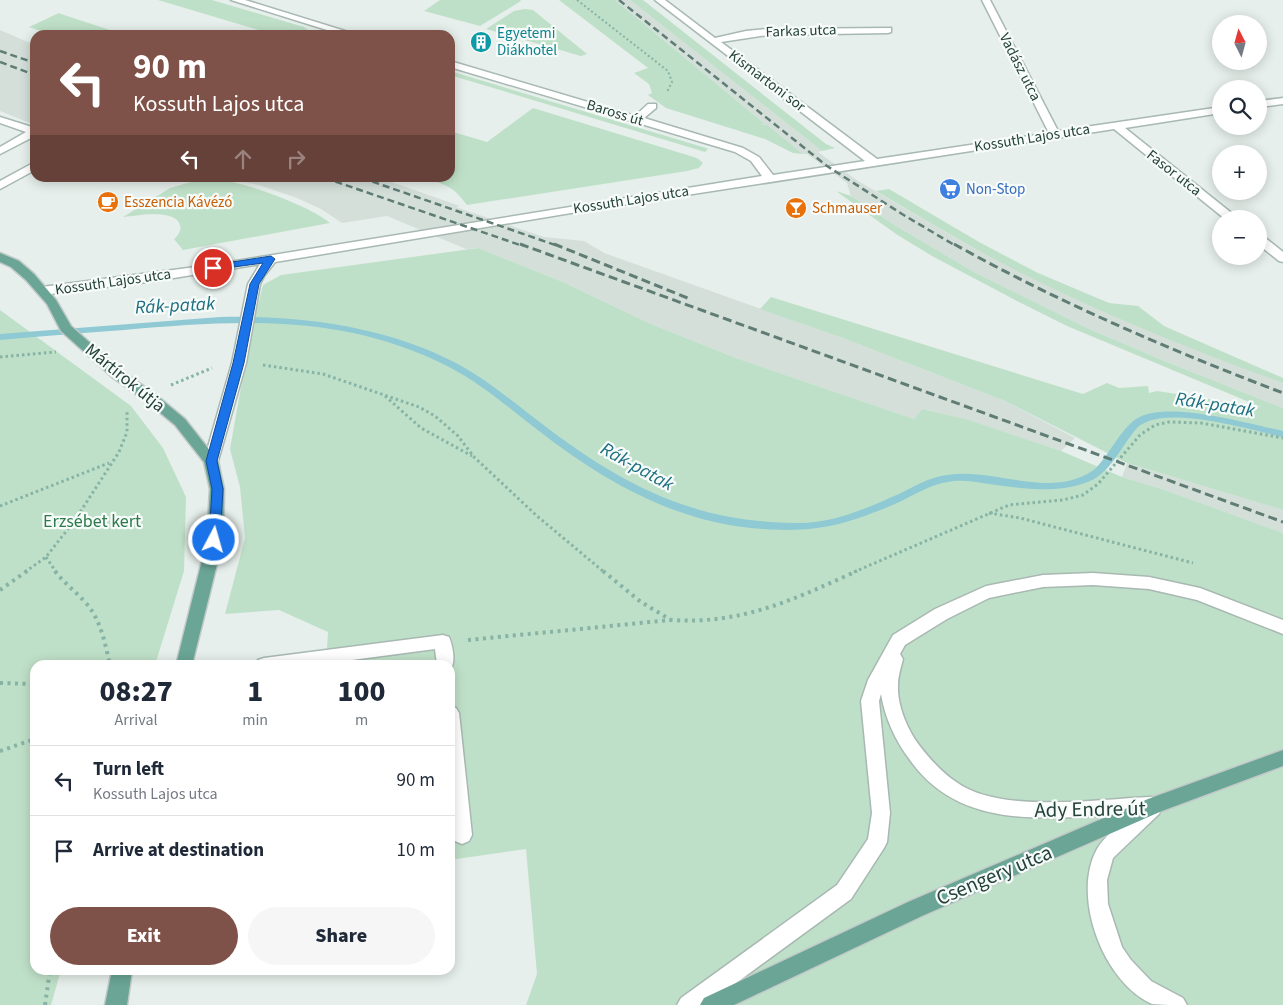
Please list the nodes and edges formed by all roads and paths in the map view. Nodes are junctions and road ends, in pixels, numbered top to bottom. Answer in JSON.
{"nodes":[{"id":1,"x":235,"y":0,"type":"edge"},
{"id":2,"x":577,"y":0,"type":"edge"},
{"id":3,"x":659,"y":0,"type":"edge"},
{"id":4,"x":986,"y":0,"type":"edge"},
{"id":5,"x":336,"y":30,"type":"edge"},
{"id":6,"x":888,"y":30,"type":"dead end"},
{"id":7,"x":714,"y":42,"type":"junction"},
{"id":8,"x":455,"y":65,"type":"edge"},
{"id":9,"x":1283,"y":101,"type":"edge"},
{"id":10,"x":1267,"y":103,"type":"edge"},
{"id":11,"x":652,"y":106,"type":"joint"},
{"id":12,"x":1212,"y":111,"type":"edge"},
{"id":13,"x":0,"y":120,"type":"edge"},
{"id":14,"x":637,"y":120,"type":"junction"},
{"id":15,"x":1117,"y":126,"type":"junction"},
{"id":16,"x":30,"y":130,"type":"edge"},
{"id":17,"x":30,"y":135,"type":"edge"},
{"id":18,"x":1055,"y":135,"type":"junction"},
{"id":19,"x":0,"y":151,"type":"edge"},
{"id":20,"x":875,"y":163,"type":"junction"},
{"id":21,"x":30,"y":168,"type":"edge"},
{"id":22,"x":770,"y":178,"type":"junction"},
{"id":23,"x":0,"y":186,"type":"edge"},
{"id":24,"x":1222,"y":210,"type":"edge"},
{"id":25,"x":1267,"y":245,"type":"edge"},
{"id":26,"x":0,"y":257,"type":"edge"},
{"id":27,"x":1283,"y":258,"type":"edge"},
{"id":28,"x":271,"y":259,"type":"junction"},
{"id":29,"x":42,"y":291,"type":"junction"},
{"id":30,"x":56,"y":352,"type":"dead end"},
{"id":31,"x":0,"y":357,"type":"edge"},
{"id":32,"x":261,"y":365,"type":"dead end"},
{"id":33,"x":218,"y":366,"type":"dead end"},
{"id":34,"x":382,"y":394,"type":"junction"},
{"id":35,"x":151,"y":398,"type":"junction"},
{"id":36,"x":127,"y":411,"type":"dead end"},
{"id":37,"x":1283,"y":438,"type":"edge"},
{"id":38,"x":474,"y":458,"type":"junction"},
{"id":39,"x":211,"y":461,"type":"junction"},
{"id":40,"x":110,"y":463,"type":"junction"},
{"id":41,"x":0,"y":506,"type":"edge"},
{"id":42,"x":989,"y":513,"type":"junction"},
{"id":43,"x":46,"y":557,"type":"junction"},
{"id":44,"x":1193,"y":563,"type":"dead end"},
{"id":45,"x":0,"y":590,"type":"edge"},
{"id":46,"x":671,"y":620,"type":"junction"},
{"id":47,"x":1283,"y":627,"type":"edge"},
{"id":48,"x":899,"y":640,"type":"junction"},
{"id":49,"x":443,"y":642,"type":"junction"},
{"id":50,"x":109,"y":660,"type":"edge"},
{"id":51,"x":185,"y":660,"type":"edge"},
{"id":52,"x":300,"y":660,"type":"edge"},
{"id":53,"x":445,"y":660,"type":"edge"},
{"id":54,"x":0,"y":683,"type":"edge"},
{"id":55,"x":30,"y":684,"type":"edge"},
{"id":56,"x":30,"y":741,"type":"edge"},
{"id":57,"x":0,"y":751,"type":"edge"},
{"id":58,"x":1283,"y":758,"type":"edge"},
{"id":59,"x":455,"y":764,"type":"edge"},
{"id":60,"x":1155,"y":805,"type":"junction"},
{"id":61,"x":462,"y":835,"type":"dead end"},
{"id":62,"x":49,"y":975,"type":"edge"},
{"id":63,"x":121,"y":975,"type":"edge"},
{"id":64,"x":45,"y":1005,"type":"edge"},
{"id":65,"x":116,"y":1005,"type":"edge"},
{"id":66,"x":688,"y":1005,"type":"edge"},
{"id":67,"x":711,"y":1005,"type":"edge"},
{"id":68,"x":1176,"y":1005,"type":"edge"}],
"edges":[{"from":1,"to":5,"type":"street"},
{"from":2,"to":11,"type":"path"},
{"from":3,"to":7,"type":"street","name":"Kismartoni sor"},
{"from":4,"to":18,"type":"street","name":"Vadász utca"},
{"from":6,"to":7,"type":"street","name":"Farkas utca"},
{"from":7,"to":20,"type":"street","name":"Kismartoni sor"},
{"from":8,"to":14,"type":"street","name":"Baross út"},
{"from":9,"to":10,"type":"street"},
{"from":11,"to":14,"type":"street"},
{"from":12,"to":15,"type":"street","name":"Kossuth Lajos utca"},
{"from":13,"to":16,"type":"street"},
{"from":14,"to":22,"type":"street","name":"Baross út"},
{"from":15,"to":18,"type":"street","name":"Kossuth Lajos utca"},
{"from":15,"to":24,"type":"street","name":"Fasor utca"},
{"from":17,"to":19,"type":"street"},
{"from":18,"to":20,"type":"street","name":"Kossuth Lajos utca"},
{"from":20,"to":22,"type":"street","name":"Kossuth Lajos utca"},
{"from":21,"to":23,"type":"street"},
{"from":22,"to":28,"type":"street","name":"Kossuth Lajos utca"},
{"from":25,"to":27,"type":"street"},
{"from":26,"to":29,"type":"main road","name":"Mártírok útja"},
{"from":28,"to":29,"type":"street","name":"Kossuth Lajos utca"},
{"from":28,"to":39,"type":"street","name":"Mártírok útja"},
{"from":29,"to":35,"type":"main road","name":"Mártírok útja"},
{"from":30,"to":31,"type":"path"},
{"from":32,"to":34,"type":"path"},
{"from":33,"to":35,"type":"path"},
{"from":34,"to":38,"type":"path"},
{"from":34,"to":38,"type":"path"},
{"from":35,"to":39,"type":"main road","name":"Mártírok útja"},
{"from":36,"to":40,"type":"path"},
{"from":37,"to":42,"type":"path"},
{"from":38,"to":46,"type":"path"},
{"from":39,"to":51,"type":"main road","name":"Mártírok útja"},
{"from":40,"to":41,"type":"path"},
{"from":40,"to":43,"type":"path"},
{"from":42,"to":44,"type":"path"},
{"from":42,"to":46,"type":"path"},
{"from":43,"to":45,"type":"path"},
{"from":43,"to":50,"type":"path"},
{"from":46,"to":49,"type":"path"},
{"from":47,"to":48,"type":"street"},
{"from":48,"to":60,"type":"street","name":"Ady Endre út"},
{"from":48,"to":66,"type":"street"},
{"from":49,"to":52,"type":"street"},
{"from":49,"to":53,"type":"street"},
{"from":54,"to":55,"type":"path"},
{"from":56,"to":57,"type":"path"},
{"from":58,"to":60,"type":"main road","name":"Csengery utca"},
{"from":59,"to":61,"type":"street"},
{"from":60,"to":67,"type":"main road","name":"Csengery utca"},
{"from":60,"to":68,"type":"street","name":"Ady Endre út"},
{"from":62,"to":64,"type":"path"},
{"from":63,"to":65,"type":"main road"}]}
